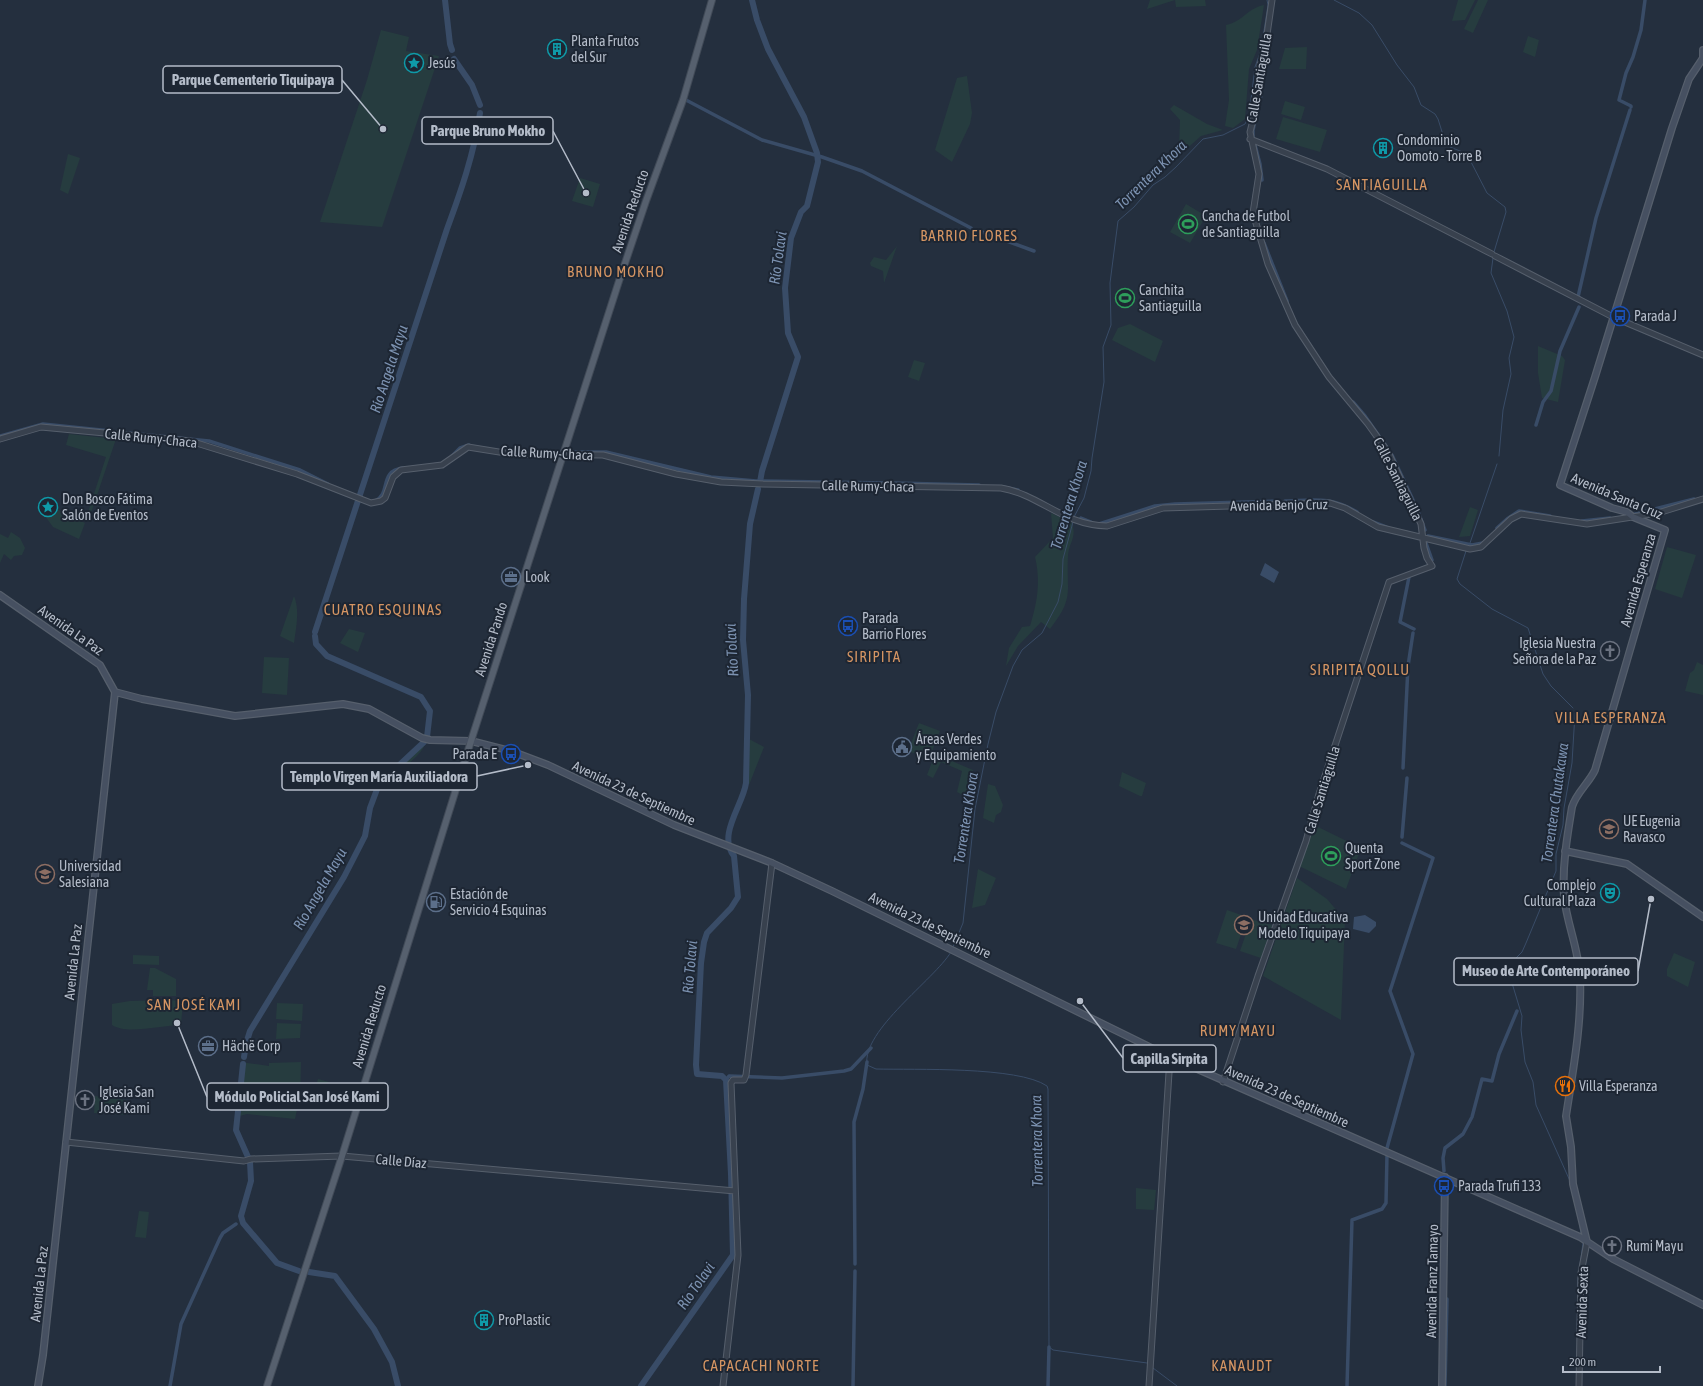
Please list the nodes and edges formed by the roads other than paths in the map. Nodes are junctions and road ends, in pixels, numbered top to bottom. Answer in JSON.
{"nodes":[{"id":1,"x":712,"y":0,"type":"edge"},
{"id":2,"x":1272,"y":0,"type":"edge"},
{"id":3,"x":1703,"y":50,"type":"edge"},
{"id":4,"x":1250,"y":138,"type":"junction"},
{"id":5,"x":1614,"y":317,"type":"junction"},
{"id":6,"x":1703,"y":355,"type":"edge"},
{"id":7,"x":0,"y":439,"type":"edge"},
{"id":8,"x":564,"y":453,"type":"junction"},
{"id":9,"x":1703,"y":499,"type":"edge"},
{"id":10,"x":1633,"y":517,"type":"junction"},
{"id":11,"x":1073,"y":520,"type":"joint"},
{"id":12,"x":1665,"y":530,"type":"joint"},
{"id":13,"x":1423,"y":539,"type":"junction"},
{"id":14,"x":0,"y":595,"type":"edge"},
{"id":15,"x":115,"y":692,"type":"junction"},
{"id":16,"x":471,"y":741,"type":"junction"},
{"id":17,"x":1565,"y":851,"type":"junction"},
{"id":18,"x":772,"y":863,"type":"junction"},
{"id":19,"x":1703,"y":918,"type":"edge"},
{"id":20,"x":1170,"y":1057,"type":"junction"},
{"id":21,"x":1223,"y":1082,"type":"junction"},
{"id":22,"x":66,"y":1142,"type":"junction"},
{"id":23,"x":342,"y":1156,"type":"junction"},
{"id":24,"x":1445,"y":1176,"type":"junction"},
{"id":25,"x":732,"y":1191,"type":"junction"},
{"id":26,"x":1584,"y":1239,"type":"junction"},
{"id":27,"x":1703,"y":1305,"type":"edge"},
{"id":28,"x":38,"y":1386,"type":"edge"},
{"id":29,"x":267,"y":1386,"type":"edge"},
{"id":30,"x":723,"y":1386,"type":"edge"},
{"id":31,"x":1149,"y":1386,"type":"edge"},
{"id":32,"x":1442,"y":1386,"type":"edge"},
{"id":33,"x":1579,"y":1386,"type":"edge"}],
"edges":[{"from":1,"to":8,"type":"main road","name":"Avenida Reducto"},
{"from":2,"to":4,"type":"street","name":"Calle Santiaguilla"},
{"from":3,"to":5,"type":"main road"},
{"from":4,"to":5,"type":"street"},
{"from":4,"to":13,"type":"street","name":"Calle Santiaguilla"},
{"from":5,"to":6,"type":"street"},
{"from":5,"to":10,"type":"main road","name":"Avenida Santa Cruz"},
{"from":7,"to":8,"type":"street","name":"Calle Rumy-Chaca"},
{"from":8,"to":11,"type":"street","name":"Calle Rumy-Chaca"},
{"from":8,"to":16,"type":"main road","name":"Avenida Pando"},
{"from":9,"to":10,"type":"street","name":"Avenida Benjo Cruz"},
{"from":10,"to":12,"type":"main road","name":"Avenida Santa Cruz"},
{"from":10,"to":13,"type":"street","name":"Avenida Benjo Cruz"},
{"from":11,"to":13,"type":"street","name":"Avenida Benjo Cruz"},
{"from":12,"to":17,"type":"main road","name":"Avenida Esperanza"},
{"from":13,"to":21,"type":"street","name":"Calle Santiaguilla"},
{"from":14,"to":15,"type":"main road","name":"Avenida La Paz"},
{"from":15,"to":16,"type":"main road","name":"Avenida 23 de Septiembre"},
{"from":15,"to":22,"type":"main road","name":"Avenida La Paz"},
{"from":16,"to":18,"type":"main road","name":"Avenida 23 de Septiembre"},
{"from":16,"to":23,"type":"main road","name":"Avenida Reducto"},
{"from":17,"to":19,"type":"main road"},
{"from":17,"to":26,"type":"main road","name":"Avenida Esperanza"},
{"from":18,"to":20,"type":"main road","name":"Avenida 23 de Septiembre"},
{"from":18,"to":25,"type":"street"},
{"from":20,"to":21,"type":"main road","name":"Avenida 23 de Septiembre"},
{"from":20,"to":31,"type":"street"},
{"from":21,"to":24,"type":"main road","name":"Avenida 23 de Septiembre"},
{"from":22,"to":23,"type":"street","name":"Calle Díaz"},
{"from":22,"to":28,"type":"main road","name":"Avenida La Paz"},
{"from":23,"to":25,"type":"street","name":"Calle Díaz"},
{"from":23,"to":29,"type":"main road","name":"Avenida Reducto"},
{"from":24,"to":26,"type":"main road","name":"Avenida 23 de Septiembre"},
{"from":24,"to":32,"type":"main road","name":"Avenida Franz Tamayo"},
{"from":25,"to":30,"type":"street"},
{"from":26,"to":27,"type":"main road","name":"Avenida 23 de Septiembre"},
{"from":26,"to":33,"type":"street","name":"Avenida Sexta"}]}
